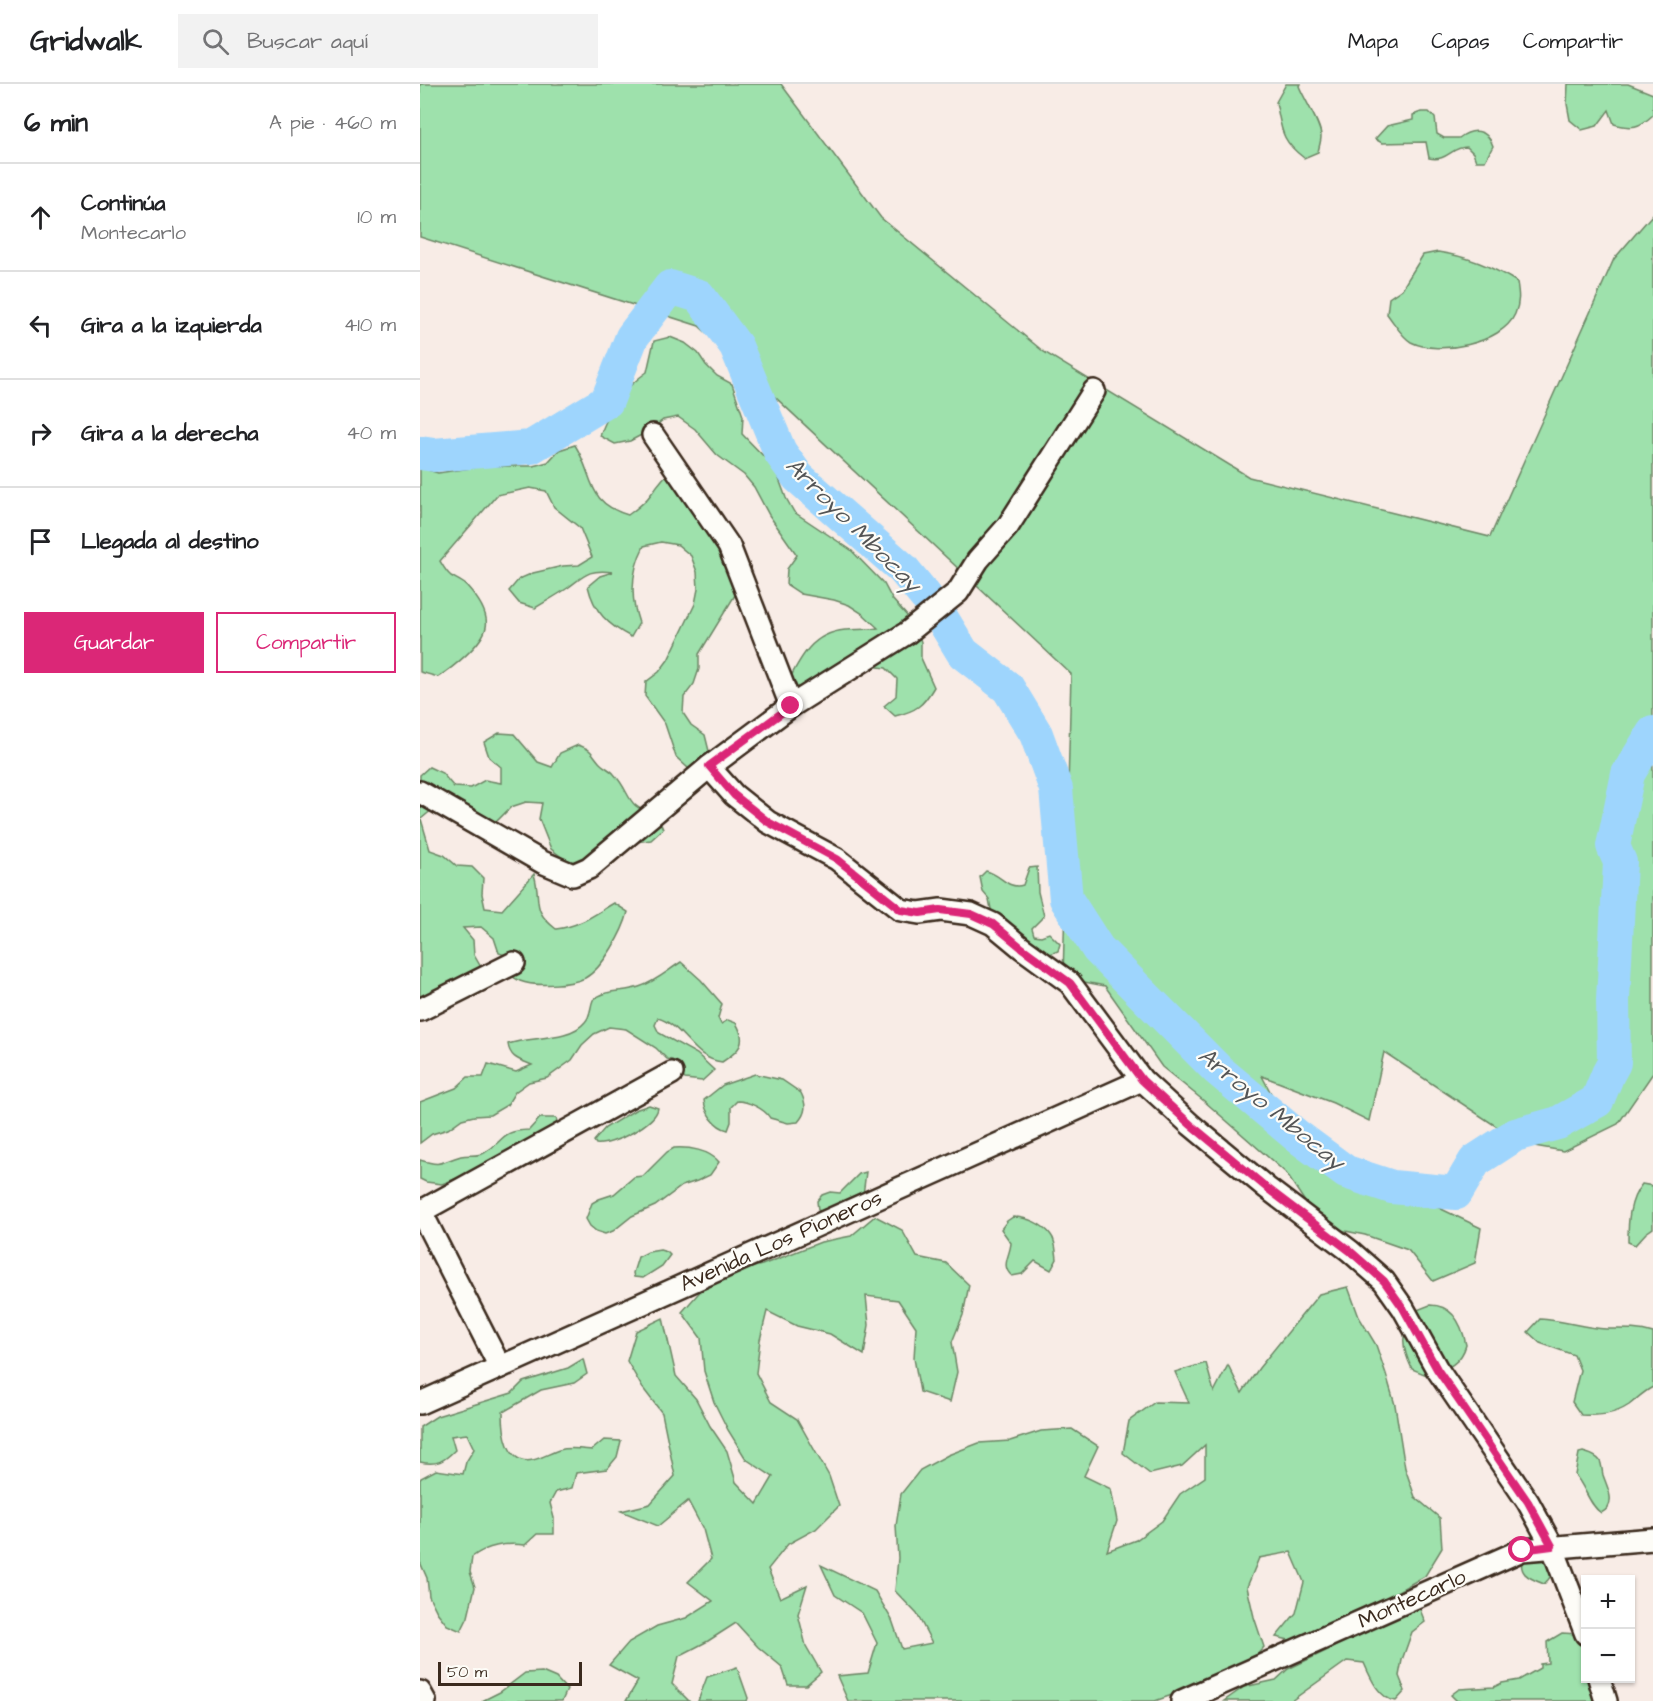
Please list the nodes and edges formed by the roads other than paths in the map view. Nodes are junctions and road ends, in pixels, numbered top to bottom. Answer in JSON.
{"nodes":[{"id":1,"x":1094,"y":391,"type":"dead end"},
{"id":2,"x":653,"y":435,"type":"dead end"},
{"id":3,"x":791,"y":706,"type":"junction"},
{"id":4,"x":709,"y":766,"type":"junction"},
{"id":5,"x":420,"y":792,"type":"edge"},
{"id":6,"x":514,"y":963,"type":"dead end"},
{"id":7,"x":420,"y":1010,"type":"edge"},
{"id":8,"x":672,"y":1073,"type":"dead end"},
{"id":9,"x":1142,"y":1080,"type":"junction"},
{"id":10,"x":420,"y":1211,"type":"edge"},
{"id":11,"x":500,"y":1367,"type":"junction"},
{"id":12,"x":420,"y":1403,"type":"edge"},
{"id":13,"x":1653,"y":1539,"type":"edge"},
{"id":14,"x":1552,"y":1546,"type":"junction"},
{"id":15,"x":1584,"y":1629,"type":"edge"},
{"id":16,"x":1601,"y":1683,"type":"edge"},
{"id":17,"x":420,"y":1692,"type":"edge"},
{"id":18,"x":424,"y":1701,"type":"edge"},
{"id":19,"x":1182,"y":1701,"type":"edge"},
{"id":20,"x":1606,"y":1701,"type":"edge"}],
"edges":[{"from":1,"to":3,"type":"street"},
{"from":2,"to":3,"type":"street"},
{"from":3,"to":4,"type":"street"},
{"from":4,"to":5,"type":"street"},
{"from":4,"to":9,"type":"street"},
{"from":6,"to":7,"type":"street"},
{"from":8,"to":10,"type":"street"},
{"from":9,"to":11,"type":"street","name":"Avenida Los Pioneros"},
{"from":9,"to":14,"type":"street"},
{"from":10,"to":11,"type":"street"},
{"from":11,"to":12,"type":"street","name":"Avenida Los Pioneros"},
{"from":13,"to":14,"type":"street","name":"Montecarlo"},
{"from":14,"to":15,"type":"street"},
{"from":14,"to":19,"type":"street","name":"Montecarlo"},
{"from":16,"to":20,"type":"street"},
{"from":17,"to":18,"type":"street"}]}
